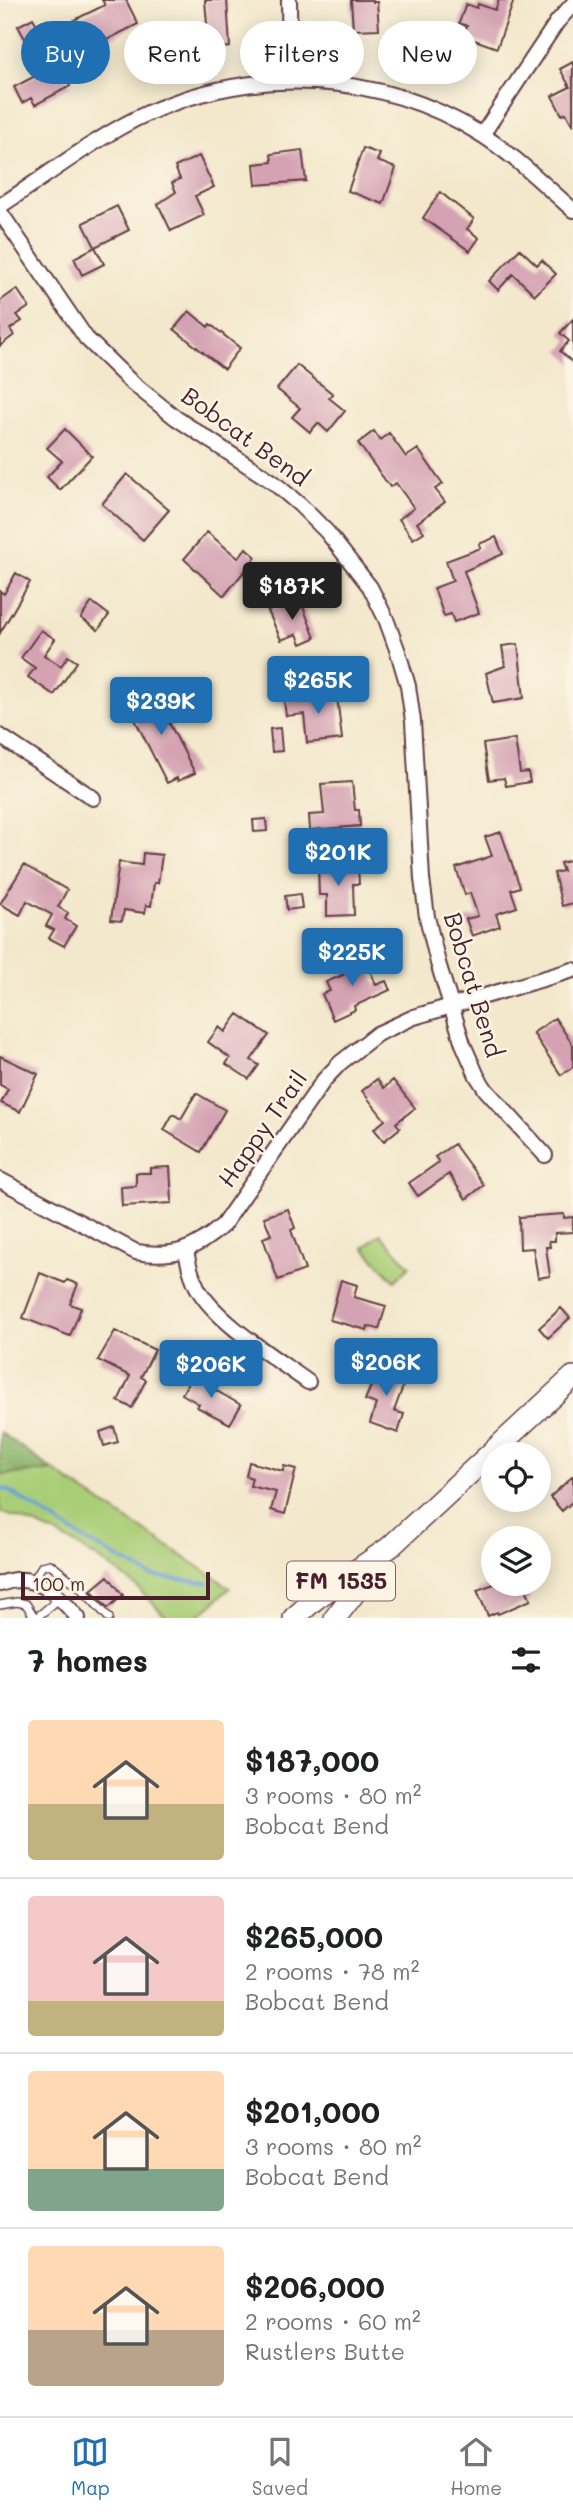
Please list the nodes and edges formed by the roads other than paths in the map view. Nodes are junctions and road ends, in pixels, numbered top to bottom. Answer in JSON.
{"nodes":[{"id":1,"x":289,"y":0,"type":"edge"},
{"id":2,"x":573,"y":4,"type":"edge"},
{"id":3,"x":289,"y":21,"type":"edge"},
{"id":4,"x":246,"y":84,"type":"edge"},
{"id":5,"x":340,"y":84,"type":"edge"},
{"id":6,"x":482,"y":135,"type":"junction"},
{"id":7,"x":0,"y":206,"type":"edge"},
{"id":8,"x":573,"y":210,"type":"edge"},
{"id":9,"x":0,"y":212,"type":"edge"},
{"id":10,"x":0,"y":736,"type":"edge"},
{"id":11,"x":93,"y":799,"type":"dead end"},
{"id":12,"x":573,"y":970,"type":"edge"},
{"id":13,"x":452,"y":1006,"type":"junction"},
{"id":14,"x":545,"y":1155,"type":"dead end"},
{"id":15,"x":0,"y":1180,"type":"edge"},
{"id":16,"x":186,"y":1250,"type":"junction"},
{"id":17,"x":572,"y":1380,"type":"edge"},
{"id":18,"x":308,"y":1382,"type":"dead end"},
{"id":19,"x":390,"y":1546,"type":"junction"},
{"id":20,"x":32,"y":1582,"type":"junction"},
{"id":21,"x":0,"y":1584,"type":"edge"},
{"id":22,"x":60,"y":1597,"type":"junction"},
{"id":23,"x":0,"y":1605,"type":"edge"},
{"id":24,"x":36,"y":1618,"type":"edge"},
{"id":25,"x":78,"y":1618,"type":"edge"},
{"id":26,"x":109,"y":1618,"type":"edge"},
{"id":27,"x":294,"y":1618,"type":"edge"},
{"id":28,"x":335,"y":1618,"type":"edge"}],
"edges":[{"from":1,"to":3,"type":"street"},
{"from":2,"to":6,"type":"street"},
{"from":4,"to":7,"type":"street"},
{"from":5,"to":6,"type":"street"},
{"from":6,"to":8,"type":"street"},
{"from":9,"to":13,"type":"street","name":"Bobcat Bend"},
{"from":10,"to":11,"type":"street"},
{"from":12,"to":13,"type":"street","name":"Happy Trail"},
{"from":13,"to":14,"type":"street","name":"Bobcat Bend"},
{"from":13,"to":16,"type":"street","name":"Happy Trail"},
{"from":15,"to":16,"type":"street","name":"Happy Trail"},
{"from":16,"to":18,"type":"street"},
{"from":17,"to":19,"type":"main road","number":"FM 1535"},
{"from":19,"to":27,"type":"main road","number":"FM 1535"},
{"from":19,"to":28,"type":"main road","number":"FM 1535"},
{"from":20,"to":21,"type":"street"},
{"from":20,"to":22,"type":"street"},
{"from":20,"to":26,"type":"lane"},
{"from":22,"to":24,"type":"lane"},
{"from":22,"to":25,"type":"street"},
{"from":23,"to":24,"type":"lane"}]}
